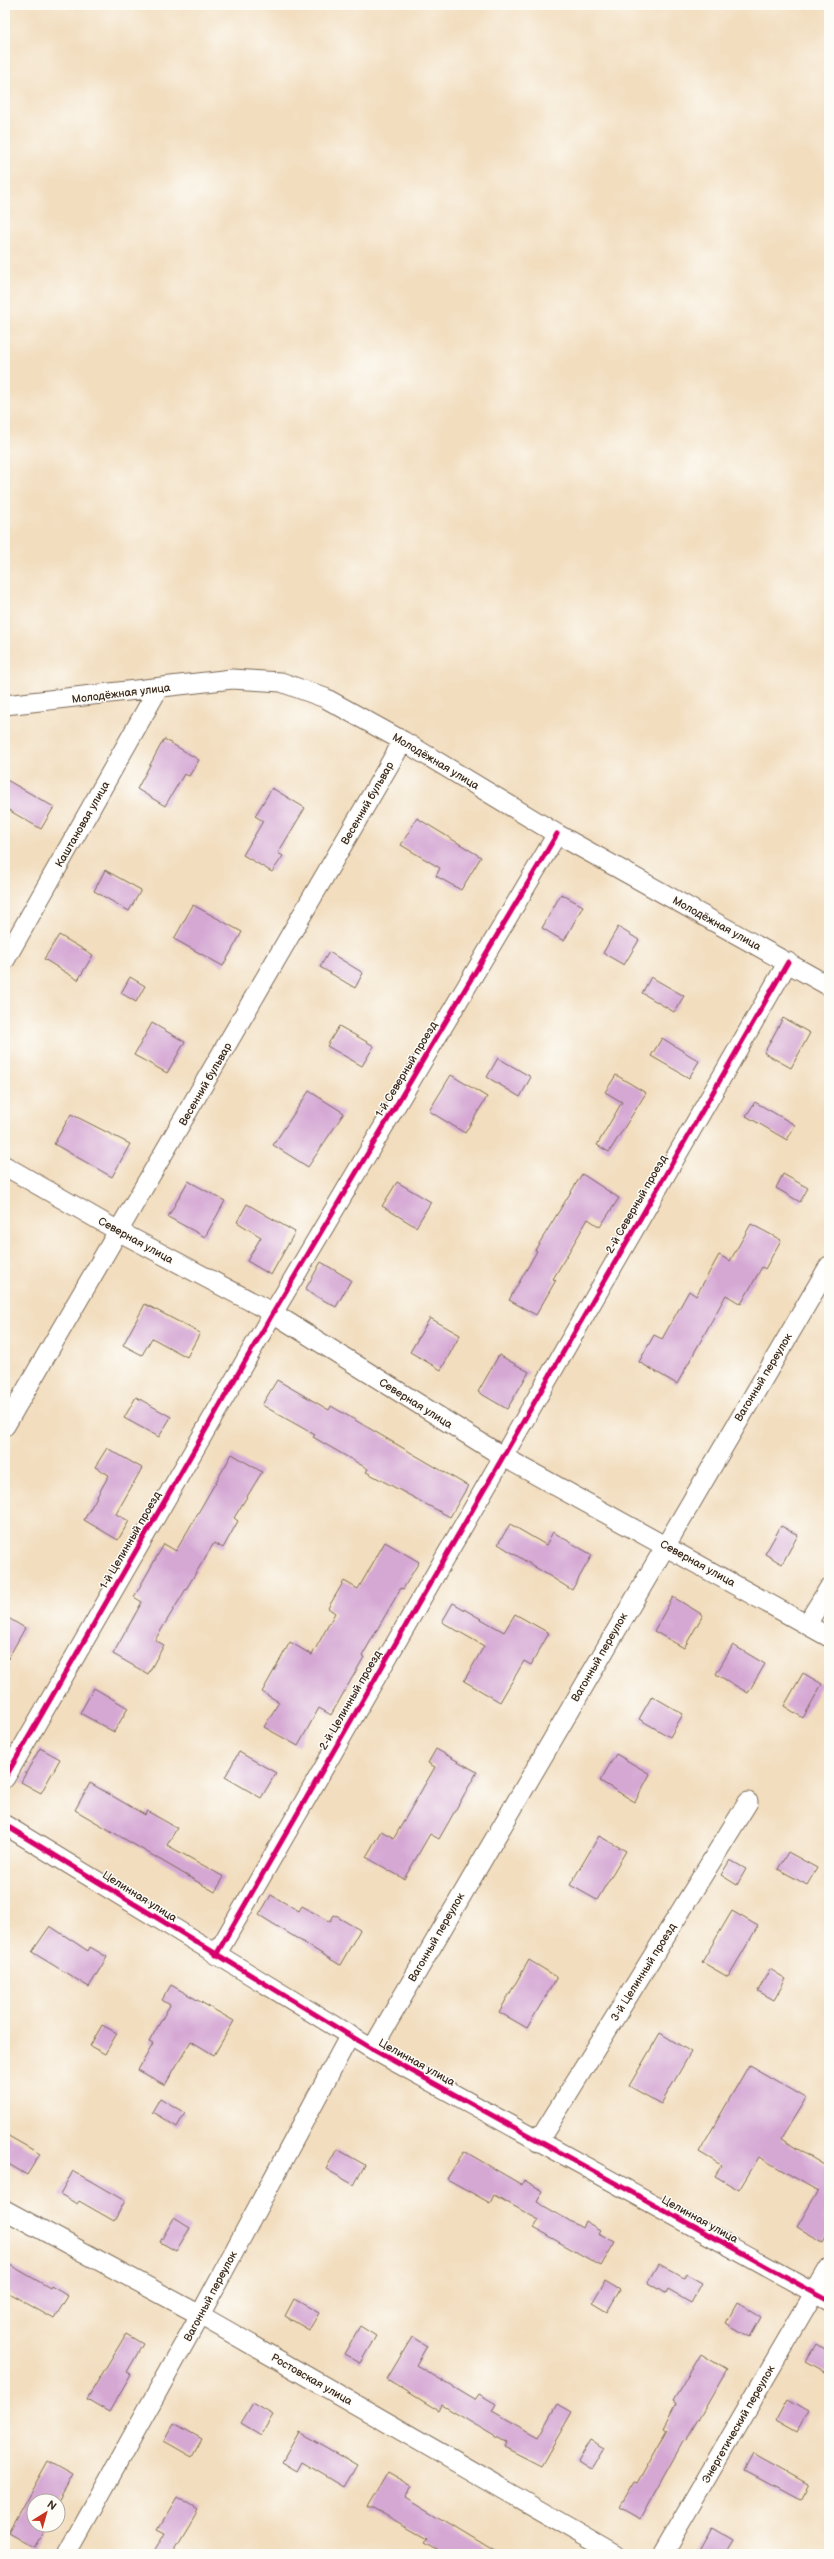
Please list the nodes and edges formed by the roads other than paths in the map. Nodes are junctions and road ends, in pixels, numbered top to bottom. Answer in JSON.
{"nodes":[{"id":1,"x":158,"y":689,"type":"junction"},
{"id":2,"x":5,"y":706,"type":"edge"},
{"id":3,"x":403,"y":741,"type":"junction"},
{"id":4,"x":557,"y":834,"type":"junction"},
{"id":5,"x":5,"y":960,"type":"edge"},
{"id":6,"x":788,"y":962,"type":"junction"},
{"id":7,"x":829,"y":986,"type":"edge"},
{"id":8,"x":5,"y":1166,"type":"edge"},
{"id":9,"x":120,"y":1232,"type":"junction"},
{"id":10,"x":829,"y":1266,"type":"edge"},
{"id":11,"x":273,"y":1313,"type":"junction"},
{"id":12,"x":5,"y":1426,"type":"edge"},
{"id":13,"x":502,"y":1456,"type":"junction"},
{"id":14,"x":664,"y":1544,"type":"junction"},
{"id":15,"x":829,"y":1588,"type":"edge"},
{"id":16,"x":807,"y":1624,"type":"junction"},
{"id":17,"x":829,"y":1637,"type":"edge"},
{"id":18,"x":5,"y":1778,"type":"edge"},
{"id":19,"x":748,"y":1802,"type":"dead end"},
{"id":20,"x":5,"y":1824,"type":"edge"},
{"id":21,"x":216,"y":1955,"type":"junction"},
{"id":22,"x":350,"y":2035,"type":"junction"},
{"id":23,"x":372,"y":2049,"type":"junction"},
{"id":24,"x":538,"y":2142,"type":"junction"},
{"id":25,"x":5,"y":2210,"type":"edge"},
{"id":26,"x":829,"y":2268,"type":"edge"},
{"id":27,"x":822,"y":2298,"type":"edge"},
{"id":28,"x":200,"y":2315,"type":"junction"},
{"id":29,"x":67,"y":2554,"type":"edge"},
{"id":30,"x":616,"y":2554,"type":"edge"},
{"id":31,"x":662,"y":2554,"type":"edge"}],
"edges":[{"from":1,"to":2,"type":"street","name":"Молодёжная улица"},
{"from":1,"to":3,"type":"street","name":"Молодёжная улица"},
{"from":1,"to":5,"type":"street","name":"Каштановая улица"},
{"from":3,"to":4,"type":"street","name":"Молодёжная улица"},
{"from":3,"to":9,"type":"street","name":"Весенний бульвар"},
{"from":4,"to":6,"type":"street","name":"Молодёжная улица"},
{"from":4,"to":11,"type":"street","name":"1-й Северный проезд"},
{"from":6,"to":7,"type":"street","name":"Молодёжная улица"},
{"from":6,"to":13,"type":"street","name":"2-й Северный проезд"},
{"from":8,"to":9,"type":"street","name":"Северная улица"},
{"from":9,"to":11,"type":"street","name":"Северная улица"},
{"from":9,"to":12,"type":"street","name":"Весенний бульвар"},
{"from":10,"to":14,"type":"street","name":"Вагонный переулок"},
{"from":11,"to":13,"type":"street","name":"Северная улица"},
{"from":11,"to":18,"type":"street","name":"1-й Целинный проезд"},
{"from":13,"to":14,"type":"street","name":"Северная улица"},
{"from":13,"to":21,"type":"street","name":"2-й Целинный проезд"},
{"from":14,"to":16,"type":"street","name":"Северная улица"},
{"from":14,"to":23,"type":"street","name":"Вагонный переулок"},
{"from":15,"to":16,"type":"street"},
{"from":16,"to":17,"type":"street","name":"Северная улица"},
{"from":19,"to":24,"type":"street","name":"3-й Целинный проезд"},
{"from":20,"to":21,"type":"street","name":"Целинная улица"},
{"from":21,"to":22,"type":"street","name":"Целинная улица"},
{"from":22,"to":23,"type":"street","name":"Целинная улица"},
{"from":22,"to":28,"type":"street","name":"Вагонный переулок"},
{"from":23,"to":24,"type":"street","name":"Целинная улица"},
{"from":24,"to":27,"type":"street","name":"Целинная улица"},
{"from":25,"to":28,"type":"street","name":"Ростовская улица"},
{"from":26,"to":27,"type":"street","name":"Энергетический переулок"},
{"from":27,"to":31,"type":"street","name":"Энергетический переулок"},
{"from":28,"to":29,"type":"street","name":"Вагонный переулок"},
{"from":28,"to":30,"type":"street","name":"Ростовская улица"}]}
